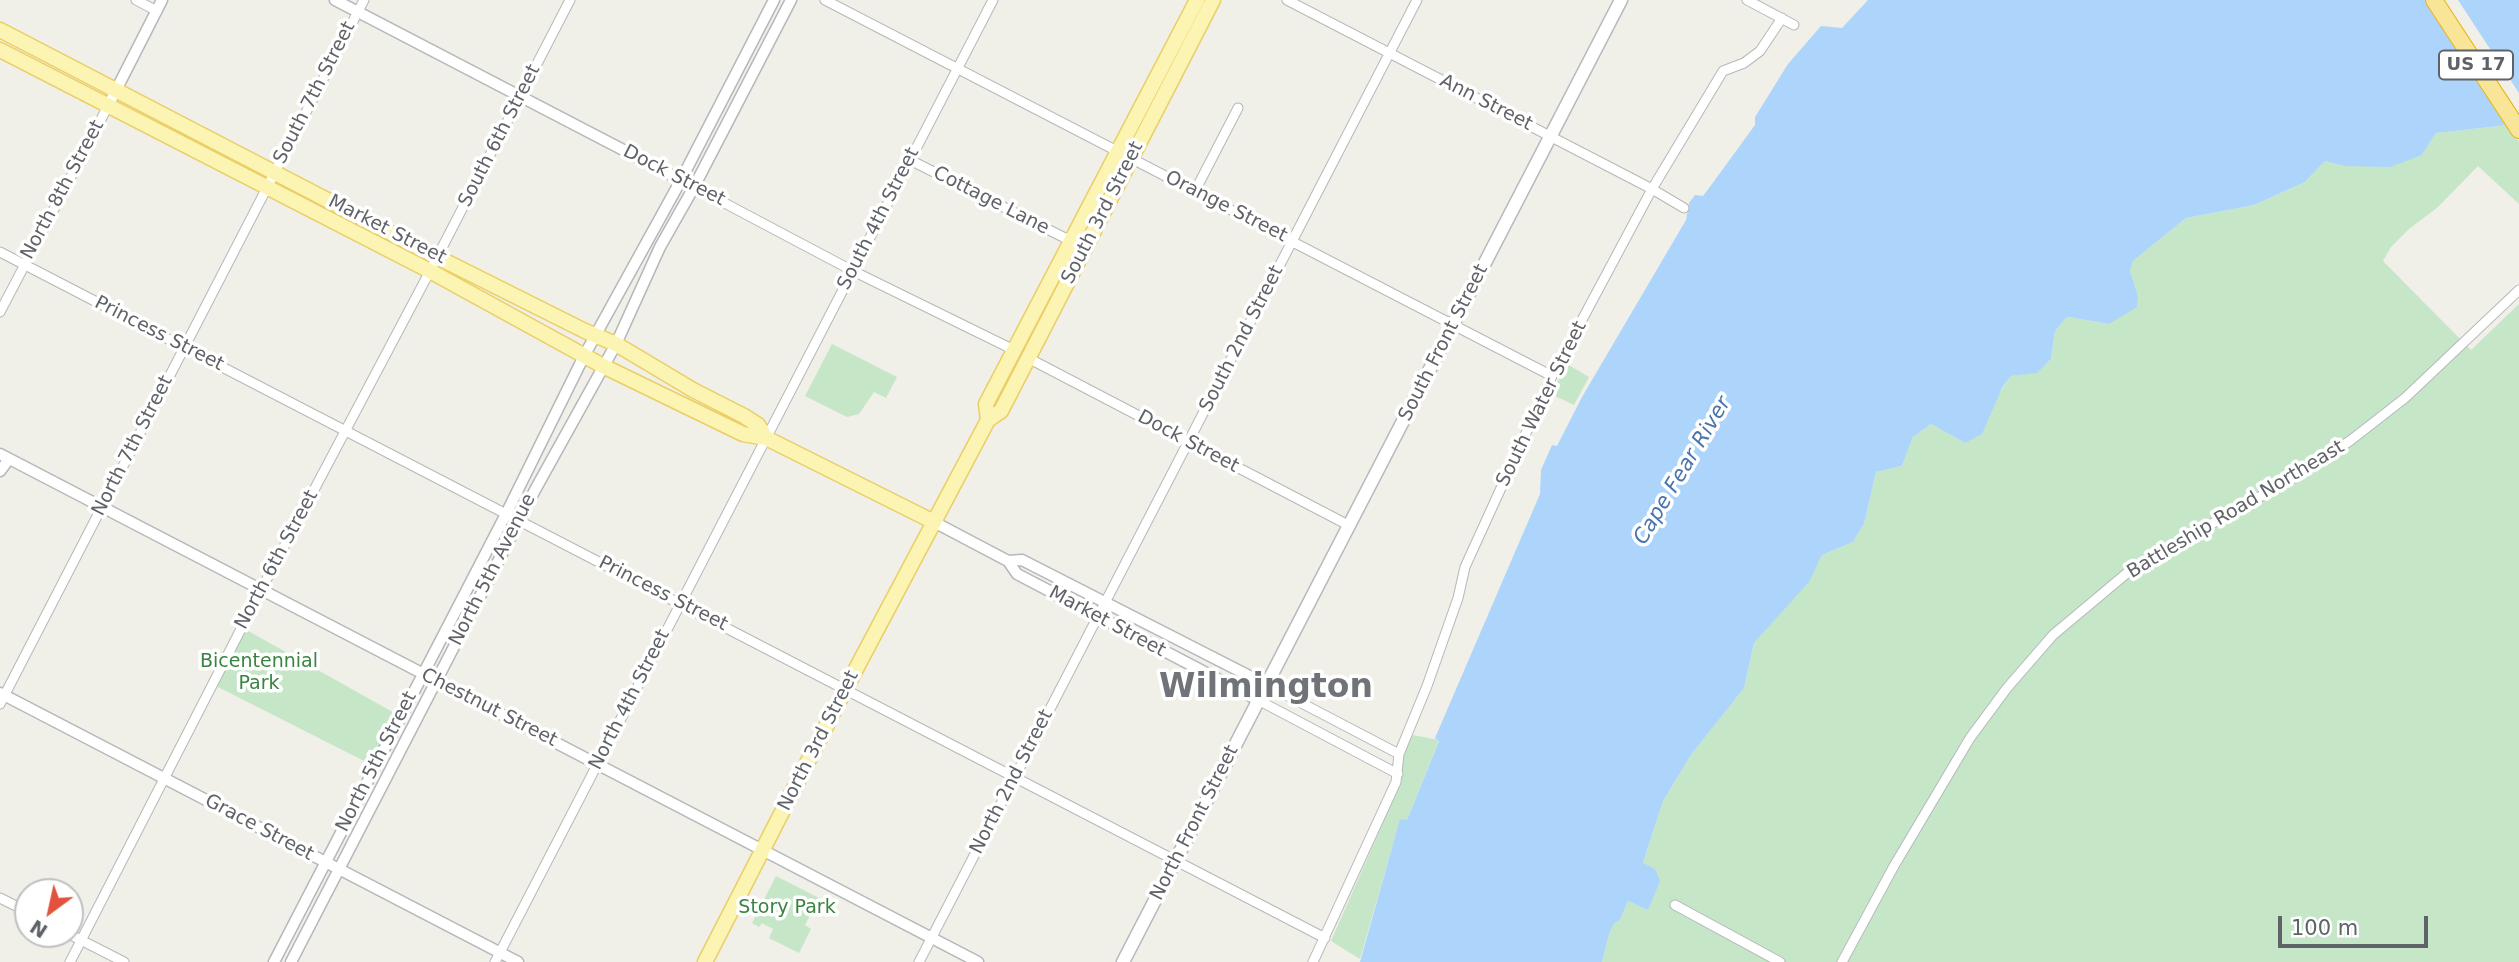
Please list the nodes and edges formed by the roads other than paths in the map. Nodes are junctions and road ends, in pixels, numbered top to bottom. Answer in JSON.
{"nodes":[{"id":1,"x":136,"y":0,"type":"edge"},
{"id":2,"x":335,"y":0,"type":"edge"},
{"id":3,"x":364,"y":0,"type":"edge"},
{"id":4,"x":570,"y":0,"type":"edge"},
{"id":5,"x":774,"y":0,"type":"edge"},
{"id":6,"x":791,"y":0,"type":"edge"},
{"id":7,"x":825,"y":0,"type":"edge"},
{"id":8,"x":993,"y":0,"type":"edge"},
{"id":9,"x":1197,"y":0,"type":"edge"},
{"id":10,"x":1213,"y":0,"type":"edge"},
{"id":11,"x":1287,"y":0,"type":"edge"},
{"id":12,"x":1418,"y":0,"type":"edge"},
{"id":13,"x":1620,"y":0,"type":"edge"},
{"id":14,"x":1746,"y":0,"type":"edge"},
{"id":15,"x":2434,"y":0,"type":"edge"},
{"id":16,"x":2444,"y":0,"type":"edge"},
{"id":17,"x":160,"y":5,"type":"edge"},
{"id":18,"x":358,"y":12,"type":"junction"},
{"id":19,"x":1782,"y":18,"type":"junction"},
{"id":20,"x":1794,"y":25,"type":"dead end"},
{"id":21,"x":0,"y":30,"type":"edge"},
{"id":22,"x":0,"y":50,"type":"edge"},
{"id":23,"x":1390,"y":53,"type":"junction"},
{"id":24,"x":957,"y":68,"type":"junction"},
{"id":25,"x":116,"y":91,"type":"junction"},
{"id":26,"x":520,"y":97,"type":"junction"},
{"id":27,"x":108,"y":106,"type":"junction"},
{"id":28,"x":1238,"y":108,"type":"dead end"},
{"id":29,"x":2519,"y":114,"type":"edge"},
{"id":30,"x":2519,"y":130,"type":"edge"},
{"id":31,"x":1550,"y":136,"type":"junction"},
{"id":32,"x":1125,"y":155,"type":"junction"},
{"id":33,"x":910,"y":160,"type":"junction"},
{"id":34,"x":275,"y":172,"type":"junction"},
{"id":35,"x":681,"y":180,"type":"junction"},
{"id":36,"x":267,"y":187,"type":"junction"},
{"id":37,"x":694,"y":187,"type":"junction"},
{"id":38,"x":1652,"y":189,"type":"junction"},
{"id":39,"x":1195,"y":191,"type":"junction"},
{"id":40,"x":1684,"y":208,"type":"dead end"},
{"id":41,"x":1071,"y":241,"type":"junction"},
{"id":42,"x":1293,"y":242,"type":"junction"},
{"id":43,"x":0,"y":252,"type":"edge"},
{"id":44,"x":437,"y":257,"type":"junction"},
{"id":45,"x":24,"y":264,"type":"junction"},
{"id":46,"x":430,"y":271,"type":"junction"},
{"id":47,"x":853,"y":271,"type":"junction"},
{"id":48,"x":2519,"y":290,"type":"edge"},
{"id":49,"x":0,"y":312,"type":"edge"},
{"id":50,"x":1453,"y":325,"type":"junction"},
{"id":51,"x":595,"y":335,"type":"junction"},
{"id":52,"x":616,"y":344,"type":"junction"},
{"id":53,"x":184,"y":347,"type":"junction"},
{"id":54,"x":1014,"y":350,"type":"junction"},
{"id":55,"x":584,"y":356,"type":"junction"},
{"id":56,"x":1028,"y":358,"type":"junction"},
{"id":57,"x":603,"y":366,"type":"junction"},
{"id":58,"x":1552,"y":376,"type":"junction"},
{"id":59,"x":988,"y":420,"type":"junction"},
{"id":60,"x":345,"y":430,"type":"junction"},
{"id":61,"x":766,"y":438,"type":"junction"},
{"id":62,"x":1189,"y":443,"type":"junction"},
{"id":63,"x":3,"y":457,"type":"edge"},
{"id":64,"x":0,"y":471,"type":"edge"},
{"id":65,"x":102,"y":508,"type":"junction"},
{"id":66,"x":506,"y":514,"type":"junction"},
{"id":67,"x":519,"y":520,"type":"junction"},
{"id":68,"x":934,"y":522,"type":"junction"},
{"id":69,"x":1349,"y":526,"type":"junction"},
{"id":70,"x":1008,"y":561,"type":"junction"},
{"id":71,"x":261,"y":590,"type":"junction"},
{"id":72,"x":680,"y":603,"type":"junction"},
{"id":73,"x":1106,"y":603,"type":"junction"},
{"id":74,"x":1098,"y":617,"type":"junction"},
{"id":75,"x":423,"y":674,"type":"junction"},
{"id":76,"x":436,"y":680,"type":"junction"},
{"id":77,"x":1267,"y":685,"type":"junction"},
{"id":78,"x":846,"y":688,"type":"junction"},
{"id":79,"x":2,"y":698,"type":"edge"},
{"id":80,"x":1258,"y":700,"type":"junction"},
{"id":81,"x":1399,"y":754,"type":"junction"},
{"id":82,"x":597,"y":764,"type":"junction"},
{"id":83,"x":1398,"y":774,"type":"junction"},
{"id":84,"x":1014,"y":778,"type":"junction"},
{"id":85,"x":164,"y":779,"type":"junction"},
{"id":86,"x":762,"y":850,"type":"junction"},
{"id":87,"x":1175,"y":860,"type":"junction"},
{"id":88,"x":325,"y":863,"type":"junction"},
{"id":89,"x":338,"y":869,"type":"junction"},
{"id":90,"x":1675,"y":905,"type":"dead end"},
{"id":91,"x":84,"y":932,"type":"edge"},
{"id":92,"x":932,"y":938,"type":"junction"},
{"id":93,"x":1325,"y":938,"type":"junction"},
{"id":94,"x":84,"y":942,"type":"edge"},
{"id":95,"x":497,"y":957,"type":"edge"},
{"id":96,"x":124,"y":962,"type":"edge"},
{"id":97,"x":274,"y":962,"type":"edge"},
{"id":98,"x":290,"y":962,"type":"edge"},
{"id":99,"x":518,"y":962,"type":"edge"},
{"id":100,"x":705,"y":962,"type":"edge"},
{"id":101,"x":919,"y":962,"type":"edge"},
{"id":102,"x":978,"y":962,"type":"edge"},
{"id":103,"x":1123,"y":962,"type":"edge"},
{"id":104,"x":1313,"y":962,"type":"edge"},
{"id":105,"x":1780,"y":962,"type":"edge"},
{"id":106,"x":1842,"y":962,"type":"edge"}],
"edges":[{"from":1,"to":17,"type":"street"},
{"from":2,"to":18,"type":"street","name":"Dock Street"},
{"from":3,"to":18,"type":"street","name":"South 7th Street"},
{"from":4,"to":26,"type":"street","name":"South 6th Street"},
{"from":5,"to":35,"type":"street","name":"North 5th Avenue"},
{"from":6,"to":37,"type":"street","name":"North 5th Avenue"},
{"from":7,"to":24,"type":"street","name":"Orange Street"},
{"from":8,"to":24,"type":"street","name":"South 4th Street"},
{"from":9,"to":32,"type":"main road","name":"South 3rd Street"},
{"from":10,"to":32,"type":"main road","name":"South 3rd Street"},
{"from":11,"to":23,"type":"street","name":"Ann Street"},
{"from":12,"to":23,"type":"street","name":"South 2nd Street"},
{"from":13,"to":31,"type":"main road","name":"South Front Street"},
{"from":14,"to":19,"type":"street"},
{"from":15,"to":30,"type":"highway","number":"US 17"},
{"from":16,"to":29,"type":"highway","number":"US 17"},
{"from":17,"to":25,"type":"street"},
{"from":18,"to":26,"type":"street","name":"Dock Street"},
{"from":18,"to":34,"type":"street","name":"South 7th Street"},
{"from":19,"to":20,"type":"street"},
{"from":19,"to":38,"type":"street","name":"South Water Street"},
{"from":21,"to":25,"type":"main road","name":"Market Street"},
{"from":22,"to":27,"type":"main road","name":"Market Street"},
{"from":23,"to":31,"type":"street","name":"Ann Street"},
{"from":23,"to":42,"type":"street","name":"South 2nd Street"},
{"from":24,"to":32,"type":"street","name":"Orange Street"},
{"from":24,"to":33,"type":"street","name":"South 4th Street"},
{"from":25,"to":27,"type":"street"},
{"from":25,"to":34,"type":"main road","name":"Market Street"},
{"from":26,"to":35,"type":"street","name":"Dock Street"},
{"from":26,"to":44,"type":"street","name":"South 6th Street"},
{"from":27,"to":36,"type":"main road","name":"Market Street"},
{"from":27,"to":45,"type":"street","name":"North 8th Street"},
{"from":28,"to":39,"type":"street"},
{"from":31,"to":38,"type":"street","name":"Ann Street"},
{"from":31,"to":50,"type":"main road","name":"South Front Street"},
{"from":32,"to":39,"type":"street","name":"Orange Street"},
{"from":32,"to":41,"type":"main road","name":"South 3rd Street"},
{"from":32,"to":56,"type":"main road","name":"South 3rd Street"},
{"from":33,"to":41,"type":"street","name":"Cottage Lane"},
{"from":33,"to":47,"type":"street","name":"South 4th Street"},
{"from":34,"to":36,"type":"street","name":"South 7th Street"},
{"from":34,"to":44,"type":"main road","name":"Market Street"},
{"from":35,"to":37,"type":"street","name":"Dock Street"},
{"from":35,"to":51,"type":"street","name":"North 5th Avenue"},
{"from":36,"to":46,"type":"main road","name":"Market Street"},
{"from":36,"to":53,"type":"street","name":"North 7th Street"},
{"from":37,"to":47,"type":"street","name":"Dock Street"},
{"from":37,"to":52,"type":"street","name":"North 5th Avenue"},
{"from":38,"to":40,"type":"street","name":"Ann Street"},
{"from":38,"to":58,"type":"street","name":"South Water Street"},
{"from":39,"to":42,"type":"street","name":"Orange Street"},
{"from":41,"to":54,"type":"main road","name":"South 3rd Street"},
{"from":42,"to":50,"type":"street","name":"Orange Street"},
{"from":42,"to":62,"type":"street","name":"South 2nd Street"},
{"from":43,"to":45,"type":"street","name":"Princess Street"},
{"from":44,"to":46,"type":"street","name":"South 6th Street"},
{"from":44,"to":51,"type":"main road","name":"Market Street"},
{"from":45,"to":49,"type":"street","name":"North 8th Street"},
{"from":45,"to":53,"type":"street","name":"Princess Street"},
{"from":46,"to":55,"type":"main road","name":"Market Street"},
{"from":46,"to":60,"type":"street","name":"North 6th Street"},
{"from":47,"to":54,"type":"street","name":"Dock Street"},
{"from":47,"to":61,"type":"street","name":"South 4th Street"},
{"from":48,"to":106,"type":"street","name":"Battleship Road Northeast"},
{"from":50,"to":58,"type":"street","name":"Orange Street"},
{"from":50,"to":69,"type":"main road","name":"South Front Street"},
{"from":51,"to":52,"type":"main road","name":"Market Street"},
{"from":51,"to":55,"type":"street","name":"North 5th Avenue"},
{"from":52,"to":57,"type":"street","name":"North 5th Avenue"},
{"from":52,"to":61,"type":"main road","name":"Market Street"},
{"from":53,"to":60,"type":"street","name":"Princess Street"},
{"from":53,"to":65,"type":"street","name":"North 7th Street"},
{"from":54,"to":59,"type":"main road","name":"South 3rd Street"},
{"from":55,"to":57,"type":"main road","name":"Market Street"},
{"from":55,"to":66,"type":"street","name":"North 5th Avenue"},
{"from":56,"to":59,"type":"main road","name":"South 3rd Street"},
{"from":56,"to":62,"type":"street","name":"Dock Street"},
{"from":57,"to":61,"type":"main road","name":"Market Street"},
{"from":57,"to":67,"type":"street","name":"North 5th Avenue"},
{"from":58,"to":81,"type":"street","name":"South Water Street"},
{"from":59,"to":68,"type":"main road","name":"South 3rd Street"},
{"from":60,"to":66,"type":"street","name":"Princess Street"},
{"from":60,"to":71,"type":"street","name":"North 6th Street"},
{"from":61,"to":68,"type":"main road","name":"Market Street"},
{"from":61,"to":72,"type":"street","name":"North 4th Street"},
{"from":62,"to":69,"type":"street","name":"Dock Street"},
{"from":62,"to":73,"type":"street","name":"South 2nd Street"},
{"from":63,"to":64,"type":"street"},
{"from":63,"to":65,"type":"street","name":"Chestnut Street"},
{"from":65,"to":71,"type":"street","name":"Chestnut Street"},
{"from":65,"to":79,"type":"street","name":"North 7th Street"},
{"from":66,"to":67,"type":"street","name":"Princess Street"},
{"from":66,"to":75,"type":"street","name":"North 5th Avenue"},
{"from":67,"to":72,"type":"street","name":"Princess Street"},
{"from":67,"to":76,"type":"street","name":"North 5th Avenue"},
{"from":68,"to":70,"type":"street","name":"Market Street"},
{"from":68,"to":78,"type":"main road","name":"North 3rd Street"},
{"from":69,"to":77,"type":"main road","name":"South Front Street"},
{"from":70,"to":73,"type":"street","name":"Market Street"},
{"from":70,"to":74,"type":"street","name":"Market Street"},
{"from":71,"to":75,"type":"street","name":"Chestnut Street"},
{"from":71,"to":85,"type":"street","name":"North 6th Street"},
{"from":72,"to":78,"type":"street","name":"Princess Street"},
{"from":72,"to":82,"type":"street","name":"North 4th Street"},
{"from":73,"to":74,"type":"street","name":"North 2nd Street"},
{"from":73,"to":77,"type":"street","name":"Market Street"},
{"from":74,"to":80,"type":"street","name":"Market Street"},
{"from":74,"to":84,"type":"street","name":"North 2nd Street"},
{"from":75,"to":76,"type":"street","name":"Chestnut Street"},
{"from":75,"to":88,"type":"street","name":"North 5th Street"},
{"from":76,"to":82,"type":"street","name":"Chestnut Street"},
{"from":76,"to":89,"type":"street","name":"North 5th Avenue"},
{"from":77,"to":80,"type":"main road","name":"North Front Street"},
{"from":77,"to":81,"type":"street","name":"Market Street"},
{"from":78,"to":84,"type":"street","name":"Princess Street"},
{"from":78,"to":86,"type":"main road","name":"North 3rd Street"},
{"from":79,"to":85,"type":"street","name":"Grace Street"},
{"from":80,"to":83,"type":"street","name":"Market Street"},
{"from":80,"to":87,"type":"main road","name":"North Front Street"},
{"from":81,"to":83,"type":"street","name":"South Water Street"},
{"from":82,"to":86,"type":"street","name":"Chestnut Street"},
{"from":82,"to":95,"type":"street","name":"North 4th Street"},
{"from":83,"to":93,"type":"street","name":"South Water Street"},
{"from":84,"to":87,"type":"street","name":"Princess Street"},
{"from":84,"to":92,"type":"street","name":"North 2nd Street"},
{"from":85,"to":88,"type":"street","name":"Grace Street"},
{"from":85,"to":91,"type":"street","name":"North 6th Street"},
{"from":86,"to":92,"type":"street","name":"Chestnut Street"},
{"from":86,"to":100,"type":"main road","name":"North 3rd Street"},
{"from":87,"to":93,"type":"street","name":"Princess Street"},
{"from":87,"to":103,"type":"main road","name":"North Front Street"},
{"from":88,"to":89,"type":"street","name":"Grace Street"},
{"from":88,"to":97,"type":"street","name":"North 5th Street"},
{"from":89,"to":95,"type":"street","name":"Grace Street"},
{"from":89,"to":98,"type":"street","name":"North 5th Avenue"},
{"from":90,"to":105,"type":"street"},
{"from":92,"to":101,"type":"street","name":"North 2nd Street"},
{"from":92,"to":102,"type":"street","name":"Chestnut Street"},
{"from":93,"to":104,"type":"street","name":"South Water Street"},
{"from":94,"to":96,"type":"street"},
{"from":95,"to":99,"type":"street","name":"Grace Street"}]}
